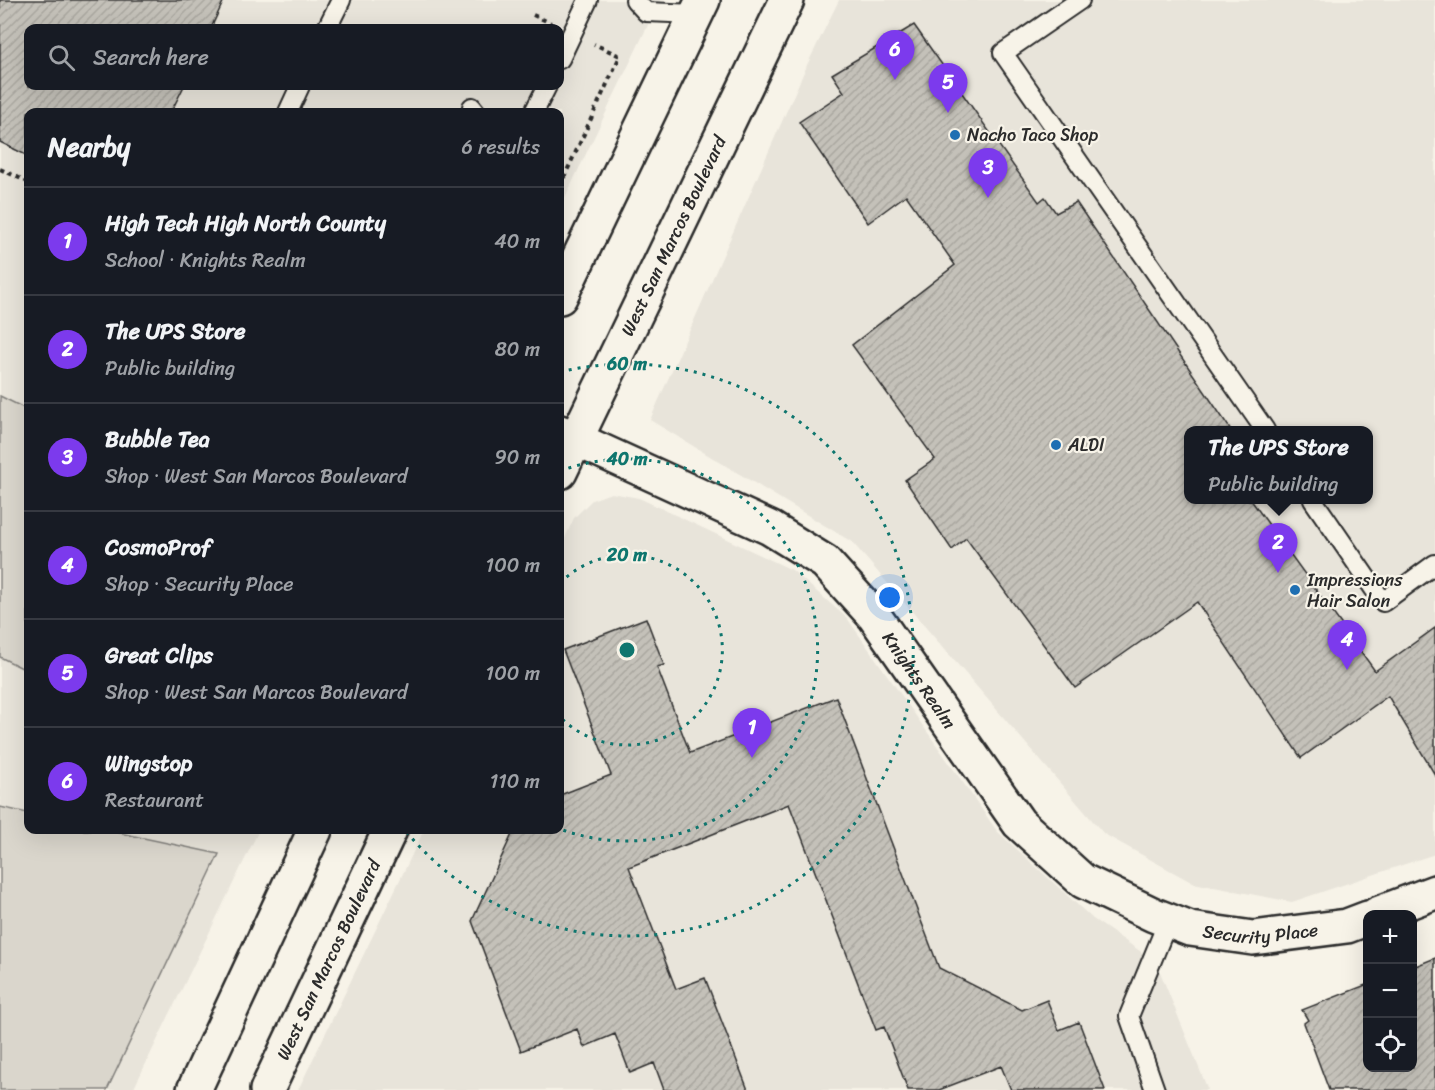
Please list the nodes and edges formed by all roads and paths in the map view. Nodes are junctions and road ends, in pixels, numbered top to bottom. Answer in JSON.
{"nodes":[{"id":1,"x":341,"y":0,"type":"edge"},
{"id":2,"x":588,"y":0,"type":"edge"},
{"id":3,"x":635,"y":0,"type":"edge"},
{"id":4,"x":788,"y":0,"type":"edge"},
{"id":5,"x":1071,"y":2,"type":"edge"},
{"id":6,"x":700,"y":7,"type":"edge"},
{"id":7,"x":533,"y":15,"type":"dead end"},
{"id":8,"x":329,"y":24,"type":"edge"},
{"id":9,"x":553,"y":24,"type":"edge"},
{"id":10,"x":591,"y":42,"type":"dead end"},
{"id":11,"x":564,"y":51,"type":"edge"},
{"id":12,"x":298,"y":90,"type":"edge"},
{"id":13,"x":545,"y":90,"type":"edge"},
{"id":14,"x":290,"y":108,"type":"edge"},
{"id":15,"x":536,"y":108,"type":"edge"},
{"id":16,"x":0,"y":169,"type":"edge"},
{"id":17,"x":564,"y":177,"type":"edge"},
{"id":18,"x":24,"y":180,"type":"edge"},
{"id":19,"x":564,"y":289,"type":"edge"},
{"id":20,"x":1262,"y":426,"type":"edge"},
{"id":21,"x":567,"y":436,"type":"edge"},
{"id":22,"x":564,"y":451,"type":"edge"},
{"id":23,"x":1316,"y":504,"type":"edge"},
{"id":24,"x":1435,"y":564,"type":"edge"},
{"id":25,"x":313,"y":834,"type":"edge"},
{"id":26,"x":388,"y":834,"type":"edge"},
{"id":27,"x":1435,"y":892,"type":"edge"},
{"id":28,"x":1390,"y":910,"type":"edge"},
{"id":29,"x":1161,"y":918,"type":"junction"},
{"id":30,"x":1363,"y":920,"type":"edge"},
{"id":31,"x":194,"y":1090,"type":"edge"},
{"id":32,"x":267,"y":1090,"type":"edge"},
{"id":33,"x":1155,"y":1090,"type":"edge"}],
"edges":[{"from":1,"to":8,"type":"lane"},
{"from":2,"to":11,"type":"lane"},
{"from":3,"to":6,"type":"lane"},
{"from":4,"to":21,"type":"main road","name":"West San Marcos Boulevard"},
{"from":5,"to":20,"type":"lane"},
{"from":6,"to":19,"type":"main road"},
{"from":7,"to":9,"type":"path"},
{"from":10,"to":17,"type":"path"},
{"from":12,"to":14,"type":"lane"},
{"from":13,"to":15,"type":"lane"},
{"from":16,"to":18,"type":"path"},
{"from":21,"to":22,"type":"main road","name":"West San Marcos Boulevard"},
{"from":21,"to":29,"type":"main road","name":"Knights Realm"},
{"from":23,"to":24,"type":"lane"},
{"from":25,"to":31,"type":"main road"},
{"from":26,"to":32,"type":"main road","name":"West San Marcos Boulevard"},
{"from":27,"to":28,"type":"main road"},
{"from":29,"to":30,"type":"main road","name":"Security Place"},
{"from":29,"to":33,"type":"lane"}]}
